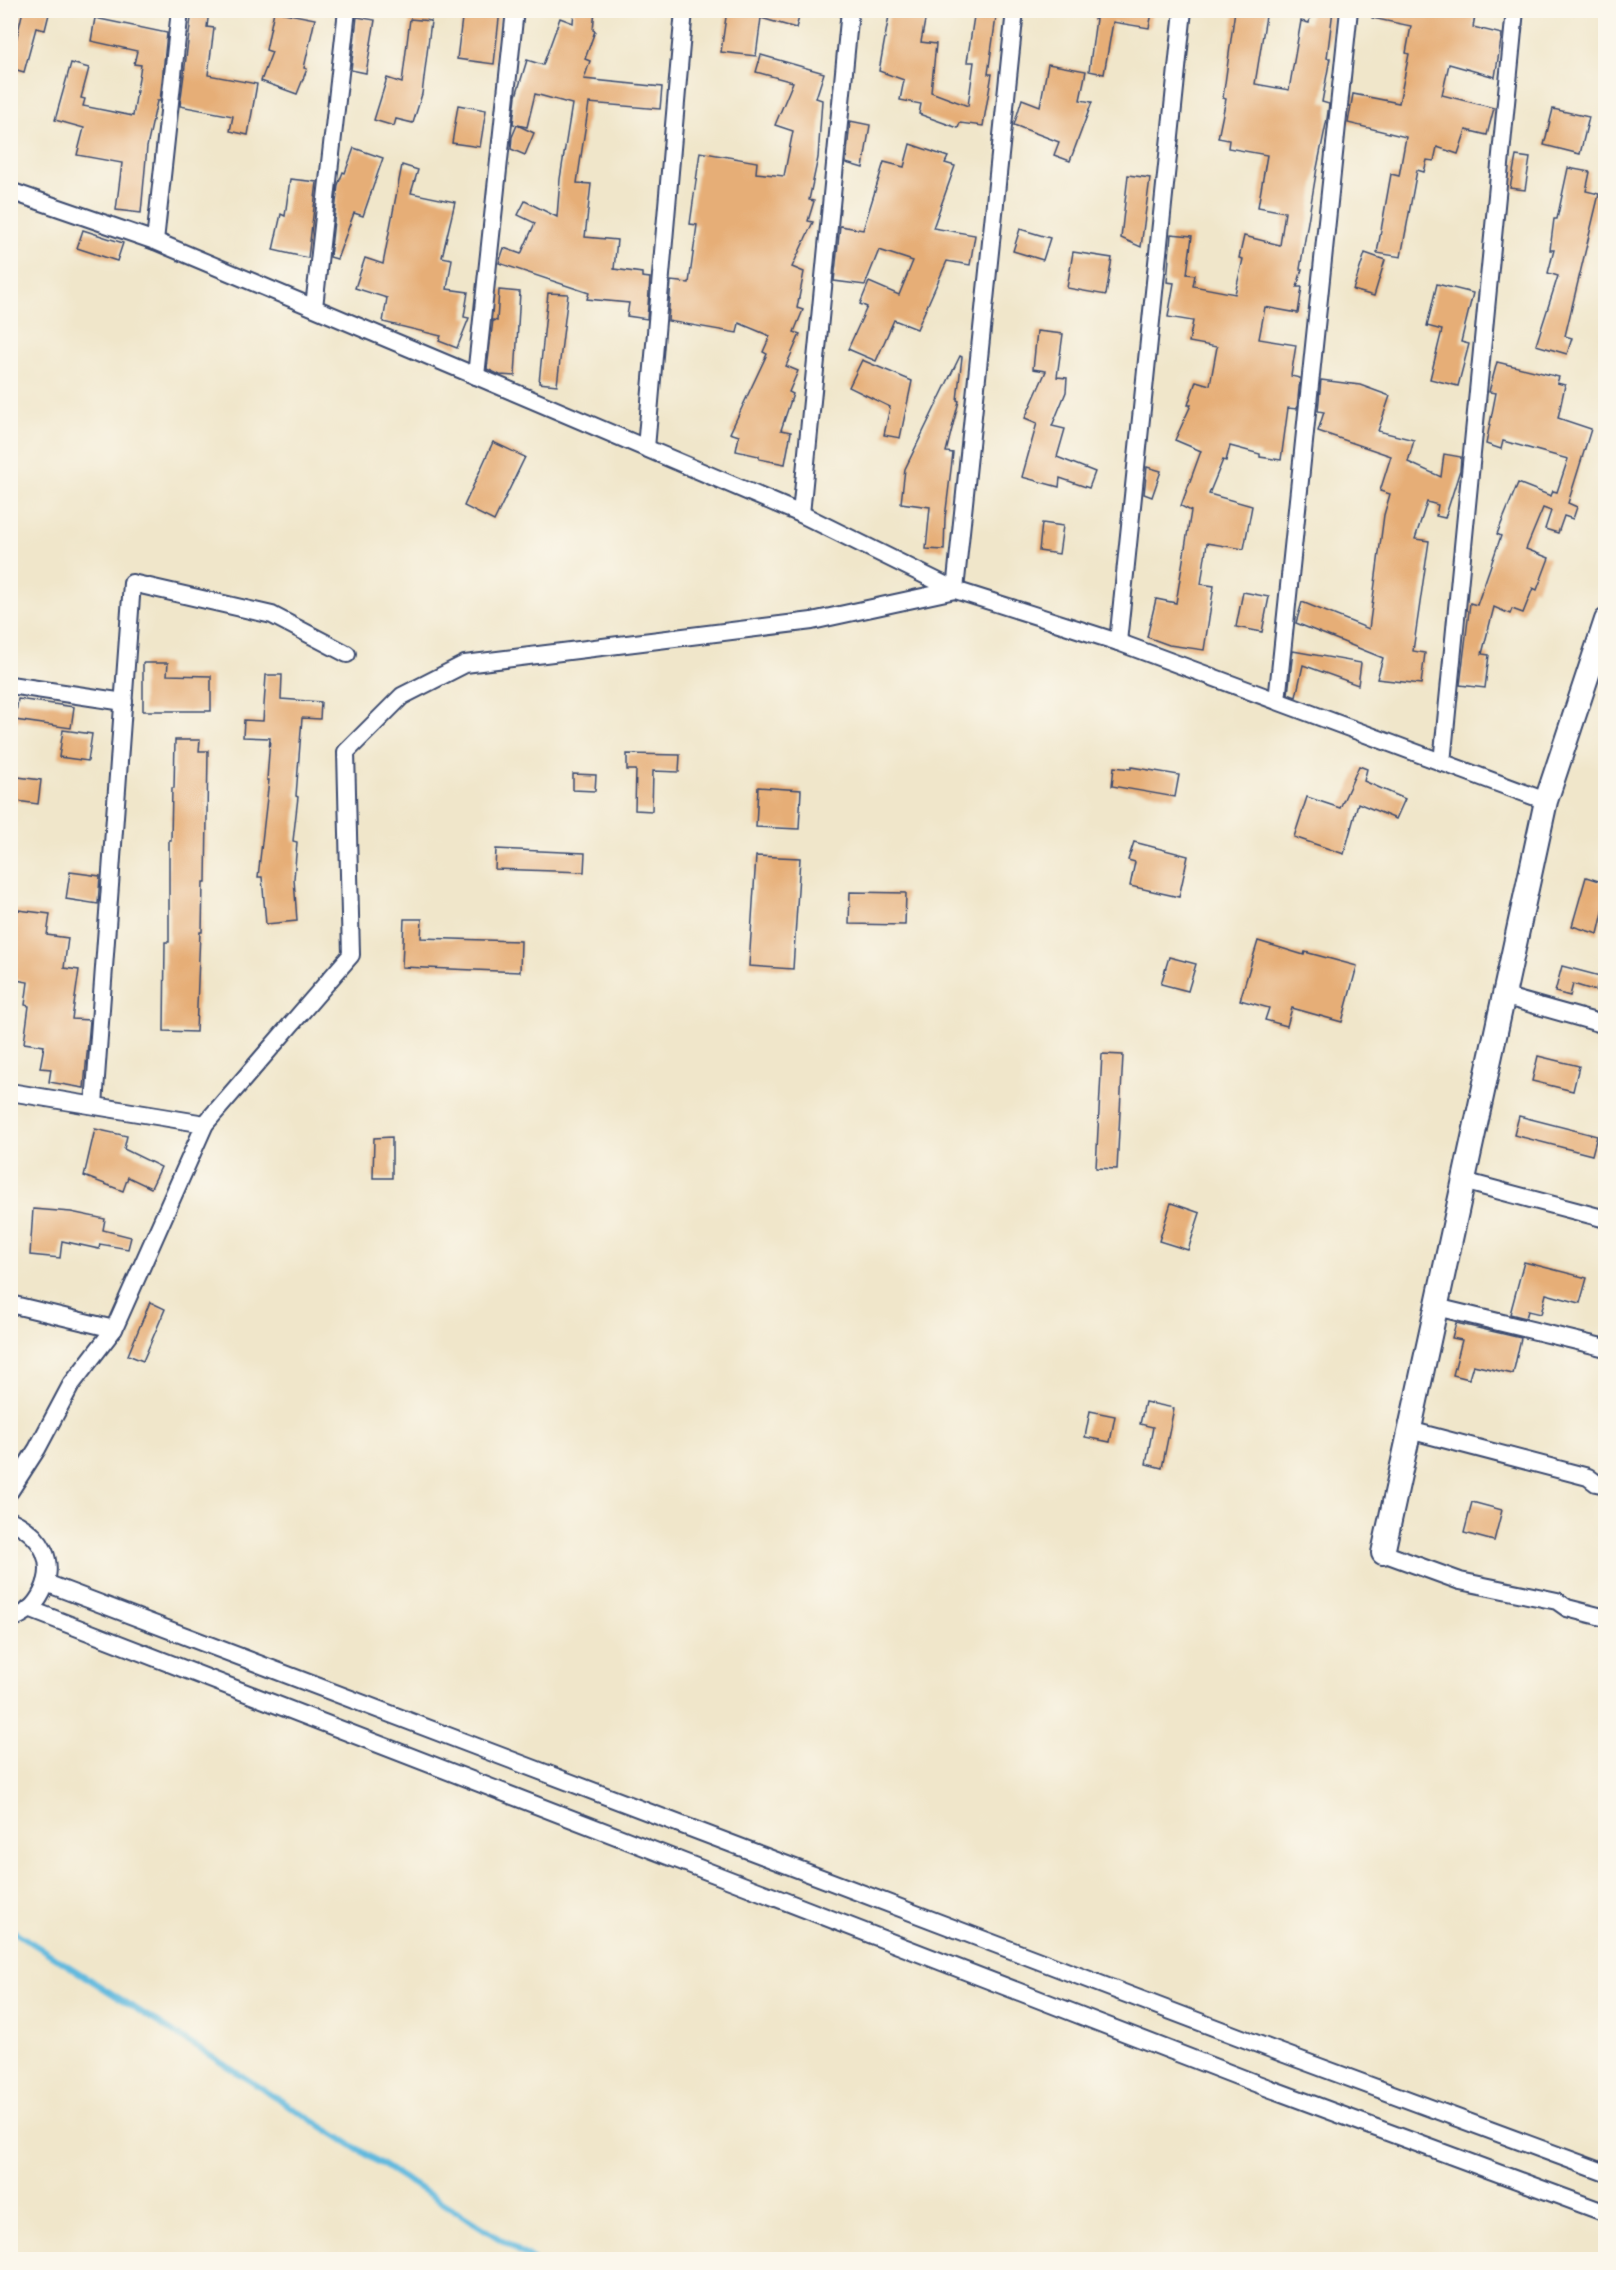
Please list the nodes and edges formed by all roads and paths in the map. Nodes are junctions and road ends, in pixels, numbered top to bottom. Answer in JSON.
{"nodes":[{"id":1,"x":180,"y":10,"type":"edge"},
{"id":2,"x":346,"y":10,"type":"edge"},
{"id":3,"x":515,"y":10,"type":"edge"},
{"id":4,"x":684,"y":10,"type":"edge"},
{"id":5,"x":850,"y":10,"type":"edge"},
{"id":6,"x":1016,"y":10,"type":"edge"},
{"id":7,"x":1183,"y":10,"type":"edge"},
{"id":8,"x":1349,"y":10,"type":"edge"},
{"id":9,"x":1515,"y":10,"type":"edge"},
{"id":10,"x":10,"y":191,"type":"edge"},
{"id":11,"x":155,"y":241,"type":"junction"},
{"id":12,"x":314,"y":307,"type":"junction"},
{"id":13,"x":476,"y":376,"type":"junction"},
{"id":14,"x":646,"y":448,"type":"junction"},
{"id":15,"x":801,"y":513,"type":"junction"},
{"id":16,"x":955,"y":590,"type":"junction"},
{"id":17,"x":1605,"y":621,"type":"edge"},
{"id":18,"x":1118,"y":642,"type":"junction"},
{"id":19,"x":347,"y":654,"type":"dead end"},
{"id":20,"x":10,"y":685,"type":"edge"},
{"id":21,"x":123,"y":702,"type":"junction"},
{"id":22,"x":1277,"y":702,"type":"junction"},
{"id":23,"x":1442,"y":763,"type":"junction"},
{"id":24,"x":1546,"y":801,"type":"junction"},
{"id":25,"x":1503,"y":996,"type":"junction"},
{"id":26,"x":1605,"y":1026,"type":"edge"},
{"id":27,"x":10,"y":1092,"type":"edge"},
{"id":28,"x":94,"y":1105,"type":"junction"},
{"id":29,"x":205,"y":1124,"type":"junction"},
{"id":30,"x":1463,"y":1181,"type":"junction"},
{"id":31,"x":1605,"y":1219,"type":"edge"},
{"id":32,"x":10,"y":1304,"type":"edge"},
{"id":33,"x":1436,"y":1307,"type":"junction"},
{"id":34,"x":114,"y":1329,"type":"junction"},
{"id":35,"x":1605,"y":1348,"type":"edge"},
{"id":36,"x":1409,"y":1430,"type":"junction"},
{"id":37,"x":1605,"y":1485,"type":"edge"},
{"id":38,"x":10,"y":1491,"type":"edge"},
{"id":39,"x":10,"y":1520,"type":"edge"},
{"id":40,"x":1383,"y":1553,"type":"joint"},
{"id":41,"x":46,"y":1583,"type":"junction"},
{"id":42,"x":29,"y":1609,"type":"junction"},
{"id":43,"x":1605,"y":1618,"type":"edge"},
{"id":44,"x":10,"y":1619,"type":"edge"},
{"id":45,"x":1605,"y":2174,"type":"edge"},
{"id":46,"x":1605,"y":2213,"type":"edge"}],
"edges":[{"from":1,"to":11,"type":"street"},
{"from":2,"to":12,"type":"street"},
{"from":3,"to":13,"type":"street"},
{"from":4,"to":14,"type":"street"},
{"from":5,"to":15,"type":"street"},
{"from":6,"to":16,"type":"street"},
{"from":7,"to":18,"type":"street"},
{"from":8,"to":22,"type":"street"},
{"from":9,"to":23,"type":"street"},
{"from":10,"to":11,"type":"street"},
{"from":11,"to":12,"type":"street"},
{"from":12,"to":13,"type":"street"},
{"from":13,"to":14,"type":"street"},
{"from":14,"to":15,"type":"street"},
{"from":15,"to":16,"type":"street"},
{"from":16,"to":18,"type":"street"},
{"from":16,"to":29,"type":"street"},
{"from":17,"to":24,"type":"street"},
{"from":18,"to":22,"type":"street"},
{"from":19,"to":21,"type":"street"},
{"from":20,"to":21,"type":"street"},
{"from":21,"to":28,"type":"street"},
{"from":22,"to":23,"type":"street"},
{"from":23,"to":24,"type":"street"},
{"from":24,"to":25,"type":"street"},
{"from":25,"to":26,"type":"street"},
{"from":25,"to":30,"type":"street"},
{"from":27,"to":28,"type":"street"},
{"from":28,"to":29,"type":"street"},
{"from":29,"to":34,"type":"street"},
{"from":30,"to":31,"type":"street"},
{"from":30,"to":33,"type":"street"},
{"from":32,"to":34,"type":"street"},
{"from":33,"to":35,"type":"street"},
{"from":33,"to":36,"type":"street"},
{"from":34,"to":38,"type":"street"},
{"from":36,"to":37,"type":"street"},
{"from":36,"to":40,"type":"street"},
{"from":39,"to":41,"type":"street"},
{"from":40,"to":43,"type":"street"},
{"from":41,"to":42,"type":"street"},
{"from":41,"to":45,"type":"street"},
{"from":42,"to":44,"type":"street"},
{"from":42,"to":46,"type":"street"}]}
